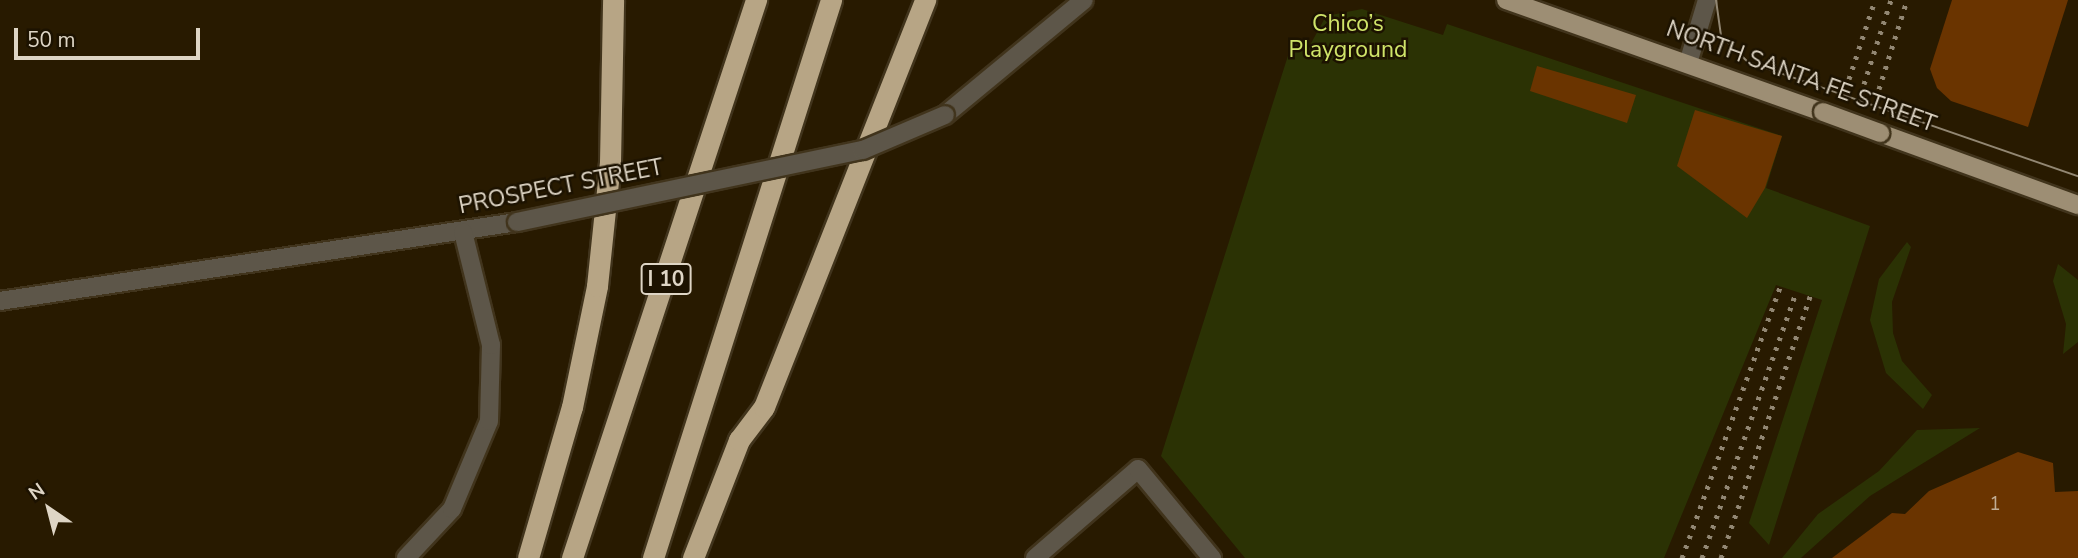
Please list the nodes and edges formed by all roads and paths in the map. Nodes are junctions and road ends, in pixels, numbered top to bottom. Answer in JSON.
{"nodes":[{"id":1,"x":613,"y":0,"type":"edge"},
{"id":2,"x":757,"y":0,"type":"edge"},
{"id":3,"x":831,"y":0,"type":"edge"},
{"id":4,"x":925,"y":0,"type":"edge"},
{"id":5,"x":1084,"y":0,"type":"edge"},
{"id":6,"x":1506,"y":0,"type":"edge"},
{"id":7,"x":1707,"y":0,"type":"edge"},
{"id":8,"x":1689,"y":60,"type":"junction"},
{"id":9,"x":2078,"y":205,"type":"edge"},
{"id":10,"x":463,"y":232,"type":"junction"},
{"id":11,"x":0,"y":301,"type":"edge"},
{"id":12,"x":406,"y":558,"type":"edge"},
{"id":13,"x":528,"y":558,"type":"edge"},
{"id":14,"x":572,"y":558,"type":"edge"},
{"id":15,"x":653,"y":558,"type":"edge"},
{"id":16,"x":693,"y":558,"type":"edge"},
{"id":17,"x":1035,"y":558,"type":"edge"},
{"id":18,"x":1212,"y":558,"type":"edge"}],
"edges":[{"from":1,"to":13,"type":"highway"},
{"from":2,"to":14,"type":"highway","number":"I 10"},
{"from":3,"to":15,"type":"highway"},
{"from":4,"to":16,"type":"highway"},
{"from":5,"to":10,"type":"street","name":"PROSPECT STREET","bridge":true},
{"from":6,"to":8,"type":"main road","name":"NORTH SANTA FE STREET"},
{"from":7,"to":8,"type":"street"},
{"from":8,"to":9,"type":"main road","name":"NORTH SANTA FE STREET","bridge":true},
{"from":10,"to":11,"type":"street","name":"PROSPECT STREET"},
{"from":10,"to":12,"type":"street"},
{"from":17,"to":18,"type":"street"}]}
